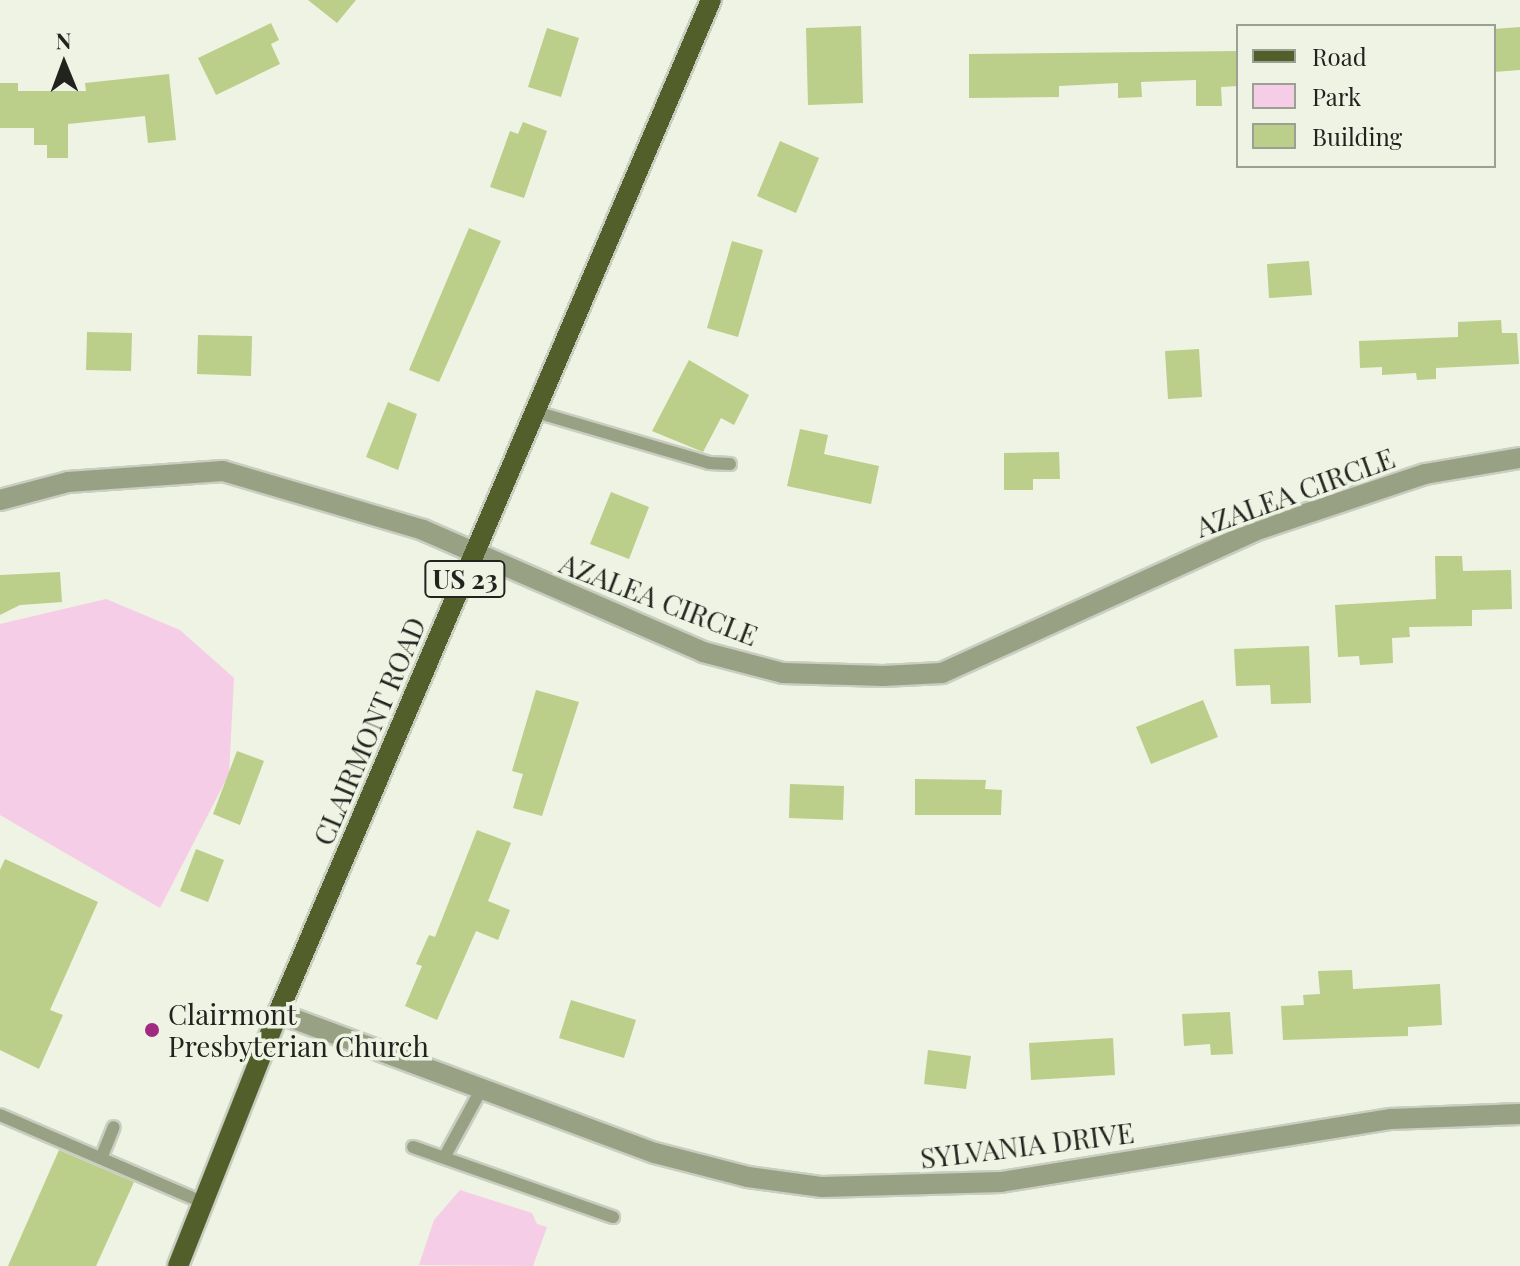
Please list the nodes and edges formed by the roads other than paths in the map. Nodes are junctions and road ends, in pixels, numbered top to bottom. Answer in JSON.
{"nodes":[{"id":1,"x":711,"y":0,"type":"edge"},
{"id":2,"x":536,"y":412,"type":"junction"},
{"id":3,"x":1520,"y":458,"type":"edge"},
{"id":4,"x":730,"y":464,"type":"dead end"},
{"id":5,"x":0,"y":500,"type":"edge"},
{"id":6,"x":475,"y":556,"type":"junction"},
{"id":7,"x":278,"y":1013,"type":"junction"},
{"id":8,"x":482,"y":1088,"type":"junction"},
{"id":9,"x":1520,"y":1114,"type":"edge"},
{"id":10,"x":0,"y":1115,"type":"edge"},
{"id":11,"x":114,"y":1127,"type":"dead end"},
{"id":12,"x":413,"y":1147,"type":"dead end"},
{"id":13,"x":102,"y":1156,"type":"junction"},
{"id":14,"x":445,"y":1156,"type":"junction"},
{"id":15,"x":202,"y":1202,"type":"junction"},
{"id":16,"x":613,"y":1217,"type":"dead end"},
{"id":17,"x":178,"y":1266,"type":"edge"}],
"edges":[{"from":1,"to":2,"type":"main road","name":"CLAIRMONT ROAD","number":"US 23"},
{"from":2,"to":4,"type":"lane"},
{"from":2,"to":6,"type":"main road","name":"CLAIRMONT ROAD","number":"US 23"},
{"from":3,"to":6,"type":"street","name":"AZALEA CIRCLE"},
{"from":5,"to":6,"type":"street","name":"AZALEA CIRCLE"},
{"from":6,"to":7,"type":"main road","name":"CLAIRMONT ROAD","number":"US 23"},
{"from":7,"to":8,"type":"street","name":"SYLVANIA DRIVE"},
{"from":7,"to":15,"type":"main road","name":"CLAIRMONT ROAD","number":"US 23"},
{"from":8,"to":9,"type":"street","name":"SYLVANIA DRIVE"},
{"from":8,"to":14,"type":"lane"},
{"from":10,"to":13,"type":"lane"},
{"from":11,"to":13,"type":"lane"},
{"from":12,"to":14,"type":"lane"},
{"from":13,"to":15,"type":"lane"},
{"from":14,"to":16,"type":"lane"},
{"from":15,"to":17,"type":"main road","name":"CLAIRMONT ROAD","number":"US 23"}]}
